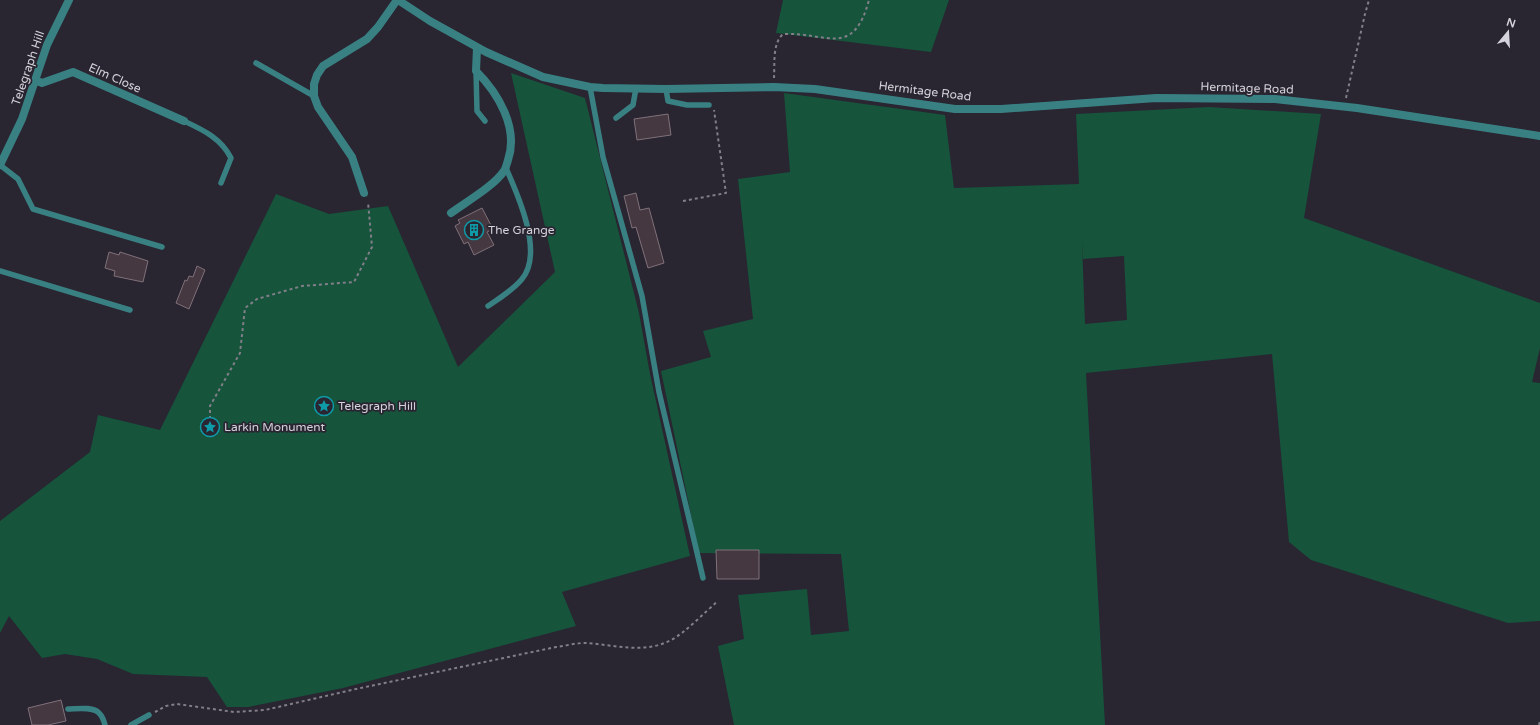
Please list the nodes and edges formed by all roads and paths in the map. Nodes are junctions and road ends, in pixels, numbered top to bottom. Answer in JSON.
{"nodes":[{"id":1,"x":69,"y":0,"type":"edge"},
{"id":2,"x":397,"y":0,"type":"edge"},
{"id":3,"x":870,"y":0,"type":"edge"},
{"id":4,"x":1369,"y":0,"type":"edge"},
{"id":5,"x":477,"y":48,"type":"junction"},
{"id":6,"x":256,"y":63,"type":"dead end"},
{"id":7,"x":476,"y":71,"type":"junction"},
{"id":8,"x":35,"y":80,"type":"junction"},
{"id":9,"x":590,"y":87,"type":"junction"},
{"id":10,"x":774,"y":87,"type":"junction"},
{"id":11,"x":636,"y":88,"type":"junction"},
{"id":12,"x":666,"y":89,"type":"junction"},
{"id":13,"x":314,"y":96,"type":"junction"},
{"id":14,"x":709,"y":105,"type":"joint"},
{"id":15,"x":1344,"y":106,"type":"junction"},
{"id":16,"x":616,"y":118,"type":"dead end"},
{"id":17,"x":485,"y":121,"type":"dead end"},
{"id":18,"x":184,"y":122,"type":"joint"},
{"id":19,"x":1540,"y":136,"type":"edge"},
{"id":20,"x":0,"y":165,"type":"edge"},
{"id":21,"x":506,"y":168,"type":"junction"},
{"id":22,"x":221,"y":184,"type":"dead end"},
{"id":23,"x":364,"y":193,"type":"joint"},
{"id":24,"x":683,"y":200,"type":"dead end"},
{"id":25,"x":451,"y":213,"type":"dead end"},
{"id":26,"x":162,"y":247,"type":"dead end"},
{"id":27,"x":0,"y":271,"type":"edge"},
{"id":28,"x":488,"y":306,"type":"dead end"},
{"id":29,"x":130,"y":310,"type":"dead end"},
{"id":30,"x":210,"y":419,"type":"dead end"},
{"id":31,"x":703,"y":578,"type":"dead end"},
{"id":32,"x":718,"y":602,"type":"dead end"},
{"id":33,"x":68,"y":709,"type":"dead end"},
{"id":34,"x":149,"y":715,"type":"joint"},
{"id":35,"x":1540,"y":721,"type":"edge"},
{"id":36,"x":105,"y":725,"type":"edge"},
{"id":37,"x":131,"y":725,"type":"edge"},
{"id":38,"x":1539,"y":725,"type":"edge"}],
"edges":[{"from":1,"to":8,"type":"street","name":"Telegraph Hill"},
{"from":2,"to":5,"type":"street","name":"Hermitage Road"},
{"from":2,"to":13,"type":"street"},
{"from":3,"to":10,"type":"path"},
{"from":4,"to":15,"type":"path"},
{"from":5,"to":7,"type":"street"},
{"from":5,"to":9,"type":"street","name":"Hermitage Road"},
{"from":6,"to":13,"type":"lane"},
{"from":7,"to":17,"type":"lane"},
{"from":7,"to":21,"type":"street"},
{"from":8,"to":18,"type":"street","name":"Elm Close"},
{"from":8,"to":20,"type":"street","name":"Telegraph Hill"},
{"from":9,"to":11,"type":"street","name":"Hermitage Road"},
{"from":9,"to":31,"type":"lane"},
{"from":10,"to":12,"type":"street","name":"Hermitage Road"},
{"from":10,"to":15,"type":"street","name":"Hermitage Road"},
{"from":11,"to":12,"type":"street","name":"Hermitage Road"},
{"from":11,"to":16,"type":"lane"},
{"from":12,"to":14,"type":"lane"},
{"from":13,"to":23,"type":"street"},
{"from":14,"to":24,"type":"path"},
{"from":15,"to":19,"type":"street","name":"Hermitage Road"},
{"from":18,"to":22,"type":"lane"},
{"from":20,"to":26,"type":"lane"},
{"from":21,"to":25,"type":"street"},
{"from":21,"to":28,"type":"lane"},
{"from":23,"to":30,"type":"path"},
{"from":27,"to":29,"type":"lane"},
{"from":32,"to":34,"type":"path"},
{"from":33,"to":36,"type":"lane"},
{"from":34,"to":37,"type":"lane"},
{"from":35,"to":38,"type":"path"}]}
